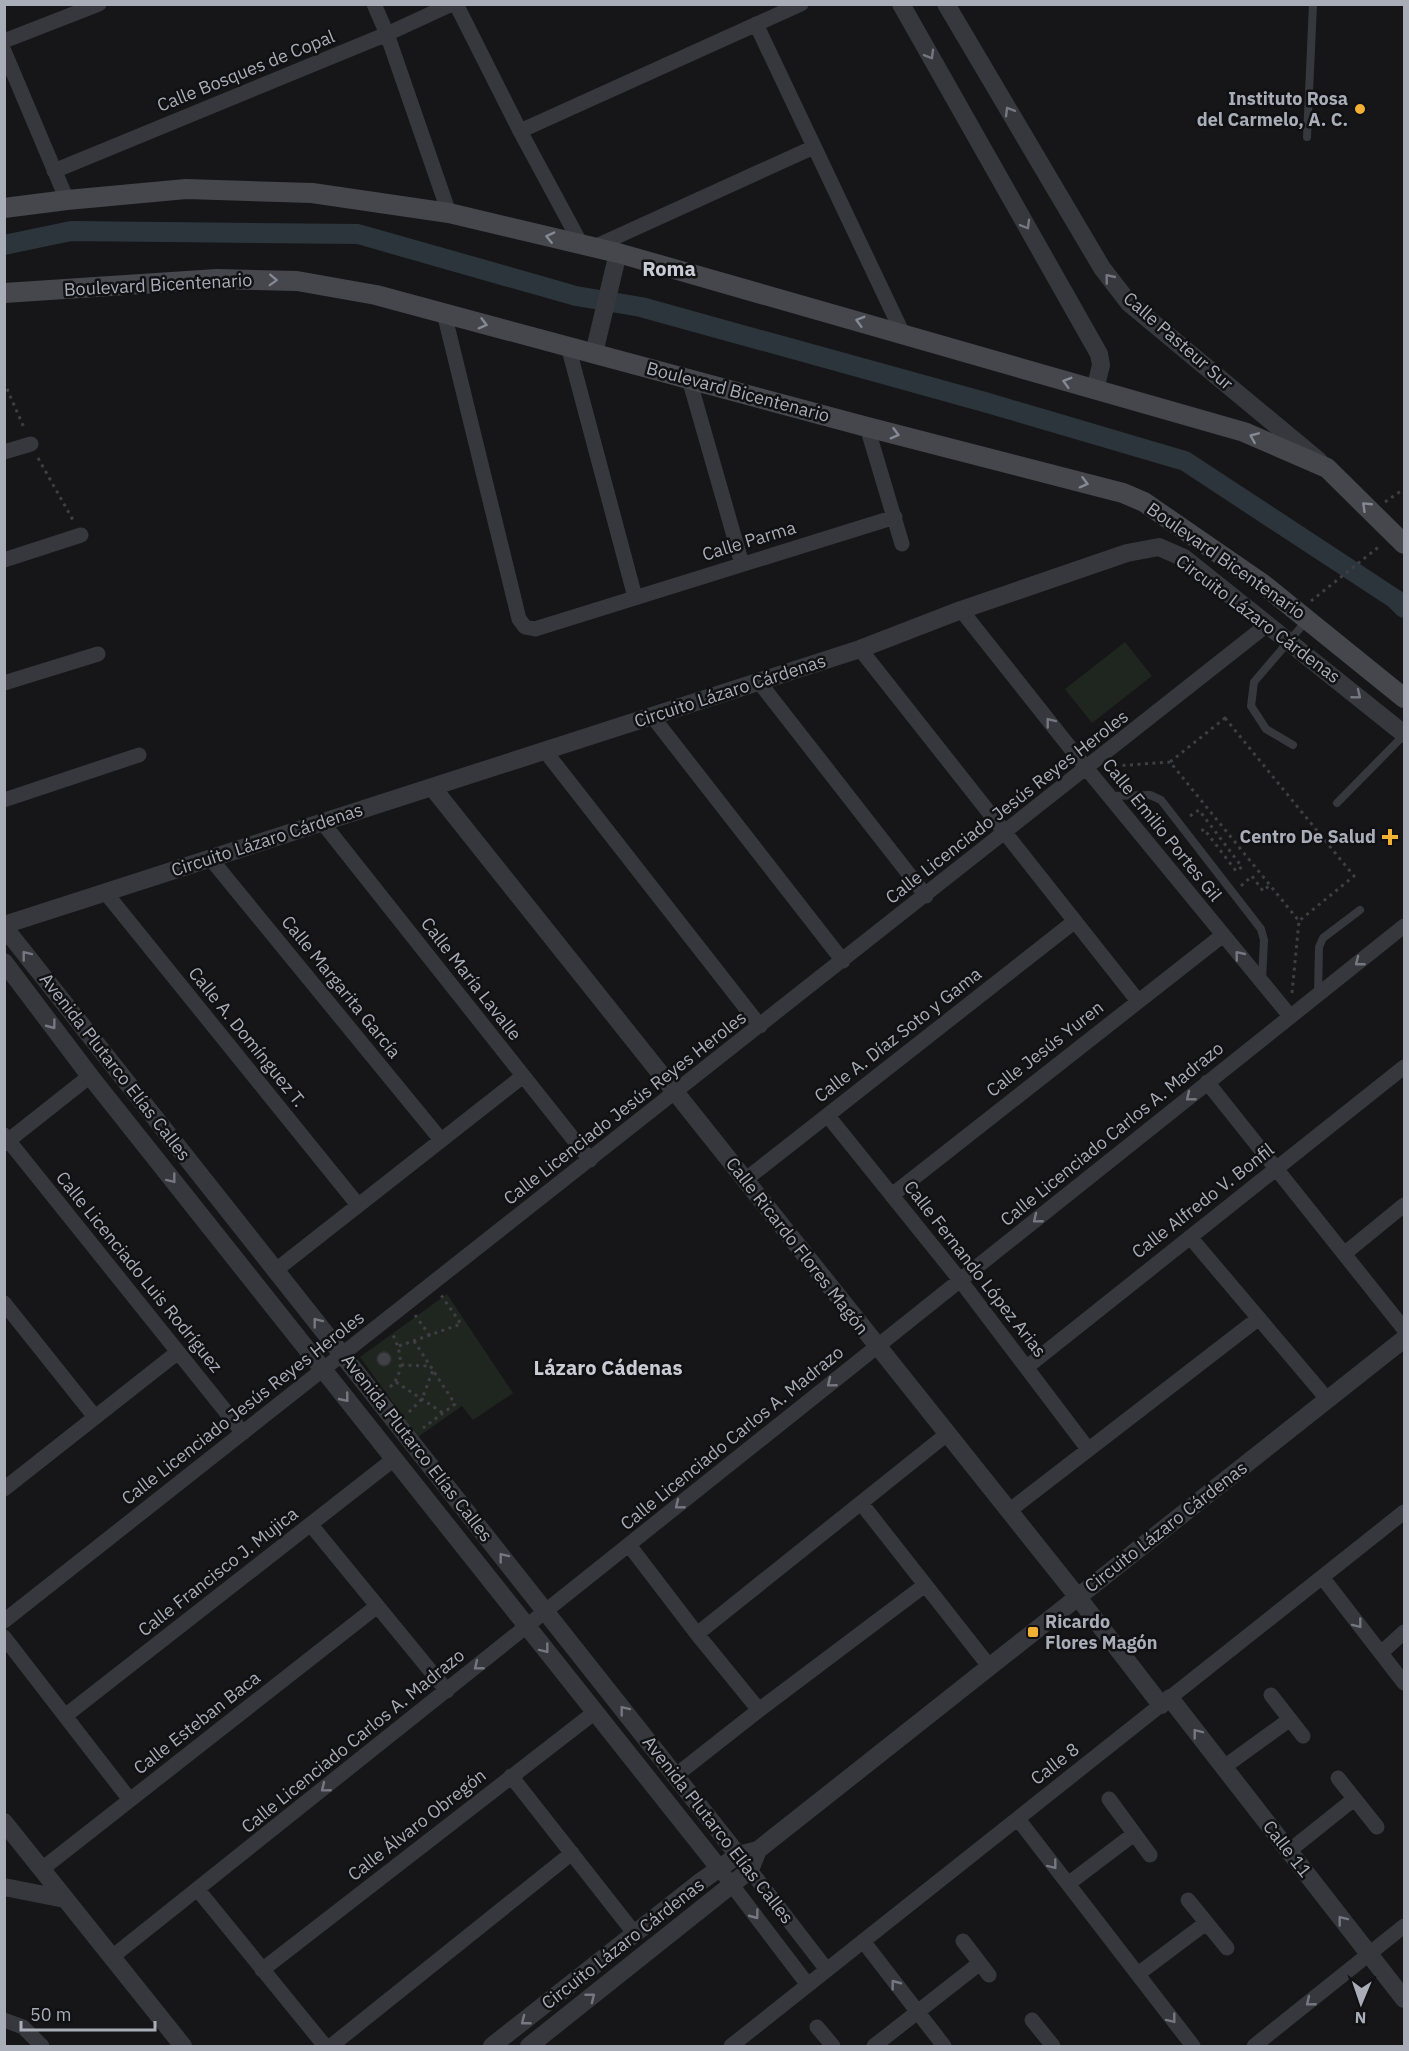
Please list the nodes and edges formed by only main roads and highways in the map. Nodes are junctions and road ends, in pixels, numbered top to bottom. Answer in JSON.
{"nodes":[{"id":1,"x":4,"y":208,"type":"edge"},
{"id":2,"x":4,"y":293,"type":"edge"},
{"id":3,"x":1404,"y":544,"type":"edge"},
{"id":4,"x":1404,"y":698,"type":"edge"}],
"edges":[{"from":3,"to":1,"type":"main road","name":"Calle Pasteur Sur","one_way":true},
{"from":2,"to":4,"type":"main road","name":"Boulevard Bicentenario","one_way":true}]}
